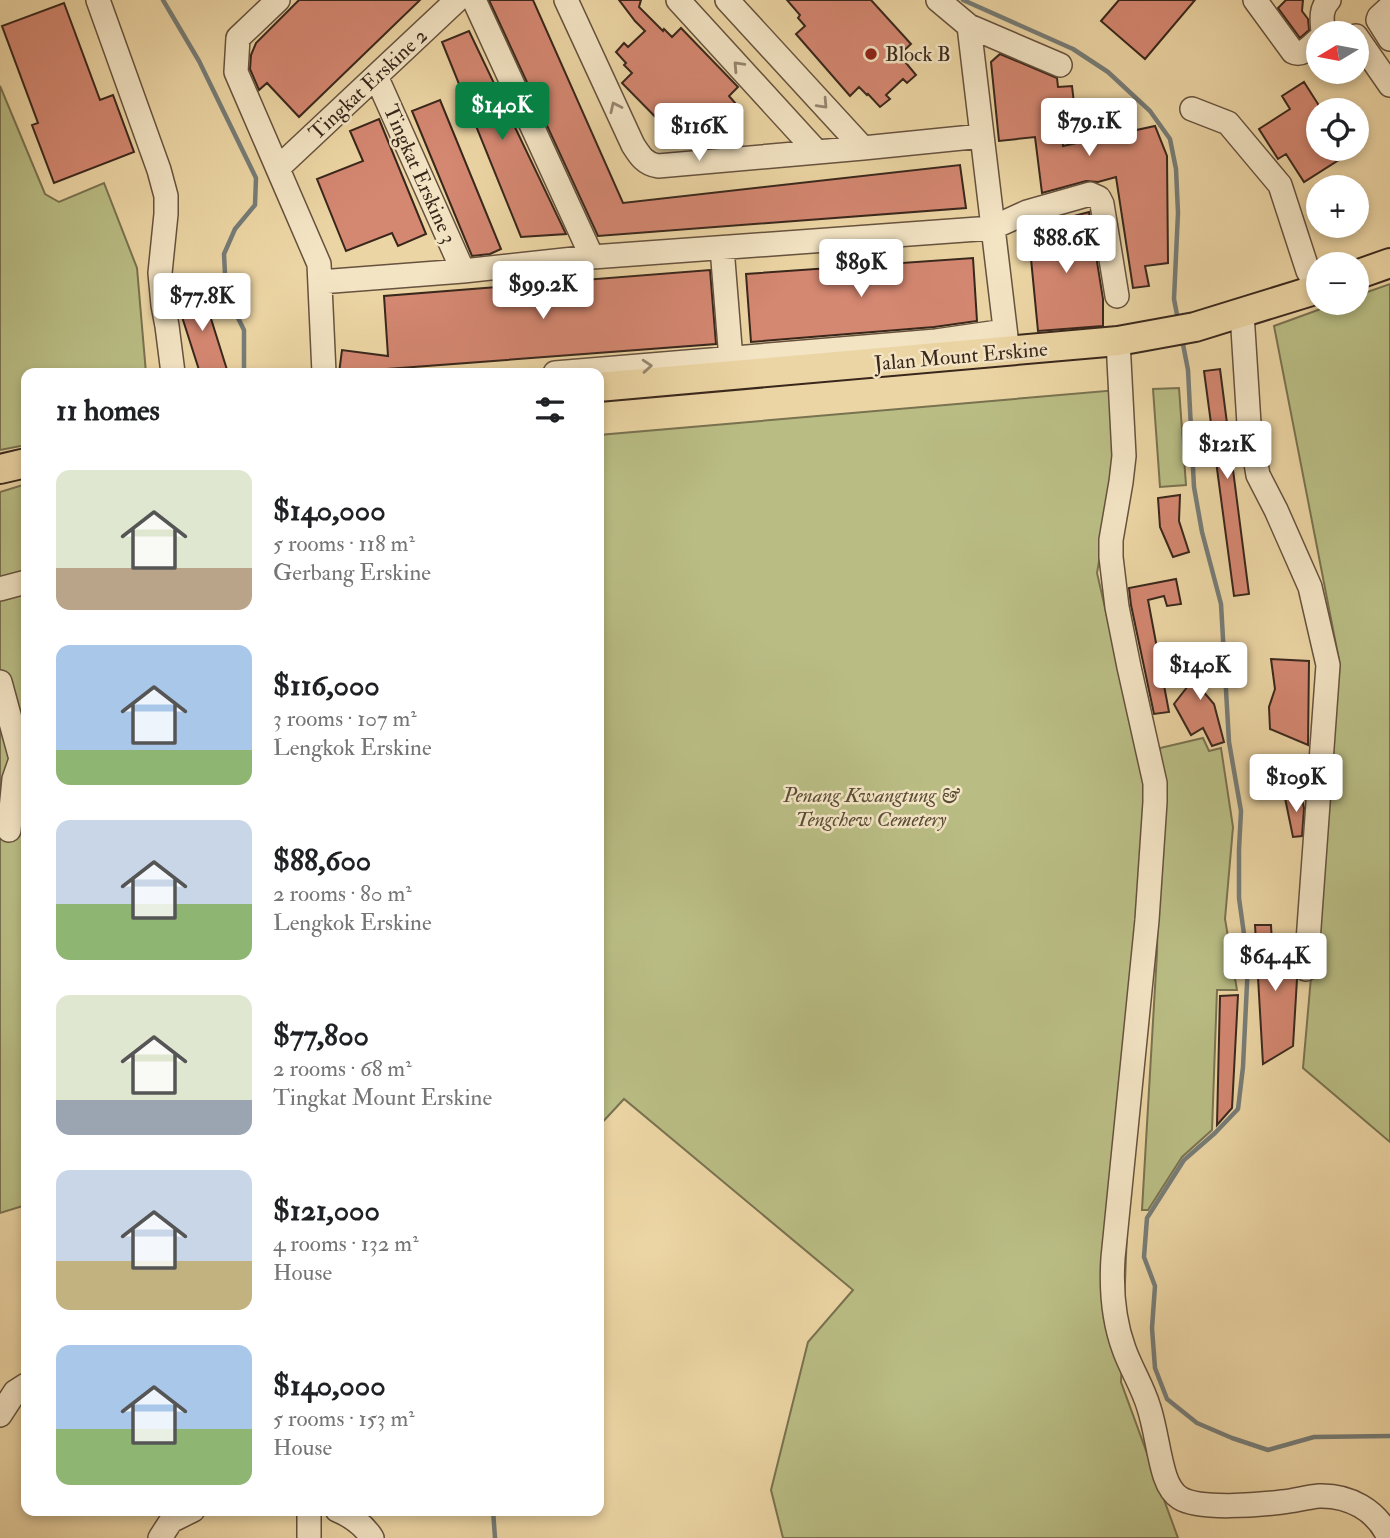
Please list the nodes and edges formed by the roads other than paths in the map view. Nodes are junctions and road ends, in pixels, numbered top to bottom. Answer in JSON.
{"nodes":[{"id":1,"x":98,"y":0,"type":"edge"},
{"id":2,"x":278,"y":0,"type":"edge"},
{"id":3,"x":457,"y":0,"type":"edge"},
{"id":4,"x":474,"y":0,"type":"edge"},
{"id":5,"x":566,"y":0,"type":"edge"},
{"id":6,"x":678,"y":0,"type":"edge"},
{"id":7,"x":727,"y":0,"type":"edge"},
{"id":8,"x":938,"y":0,"type":"edge"},
{"id":9,"x":1255,"y":0,"type":"edge"},
{"id":10,"x":1329,"y":0,"type":"edge"},
{"id":11,"x":1390,"y":7,"type":"edge"},
{"id":12,"x":1322,"y":21,"type":"edge"},
{"id":13,"x":970,"y":26,"type":"junction"},
{"id":14,"x":1390,"y":39,"type":"edge"},
{"id":15,"x":1306,"y":49,"type":"edge"},
{"id":16,"x":1369,"y":55,"type":"edge"},
{"id":17,"x":1060,"y":65,"type":"dead end"},
{"id":18,"x":376,"y":76,"type":"junction"},
{"id":19,"x":1390,"y":85,"type":"edge"},
{"id":20,"x":1192,"y":109,"type":"dead end"},
{"id":21,"x":982,"y":135,"type":"junction"},
{"id":22,"x":863,"y":148,"type":"junction"},
{"id":23,"x":817,"y":152,"type":"junction"},
{"id":24,"x":278,"y":169,"type":"junction"},
{"id":25,"x":992,"y":228,"type":"junction"},
{"id":26,"x":722,"y":248,"type":"junction"},
{"id":27,"x":592,"y":257,"type":"junction"},
{"id":28,"x":1390,"y":263,"type":"edge"},
{"id":29,"x":1306,"y":265,"type":"edge"},
{"id":30,"x":1369,"y":270,"type":"edge"},
{"id":31,"x":463,"y":271,"type":"junction"},
{"id":32,"x":320,"y":282,"type":"junction"},
{"id":33,"x":1306,"y":293,"type":"edge"},
{"id":34,"x":1117,"y":296,"type":"dead end"},
{"id":35,"x":1242,"y":313,"type":"junction"},
{"id":36,"x":1006,"y":341,"type":"junction"},
{"id":37,"x":1118,"y":341,"type":"junction"},
{"id":38,"x":732,"y":367,"type":"junction"},
{"id":39,"x":172,"y":368,"type":"edge"},
{"id":40,"x":324,"y":368,"type":"edge"},
{"id":41,"x":604,"y":369,"type":"edge"},
{"id":42,"x":604,"y":386,"type":"edge"},
{"id":43,"x":21,"y":464,"type":"edge"},
{"id":44,"x":0,"y":469,"type":"edge"},
{"id":45,"x":21,"y":583,"type":"edge"},
{"id":46,"x":0,"y":589,"type":"edge"},
{"id":47,"x":0,"y":682,"type":"edge"},
{"id":48,"x":21,"y":756,"type":"edge"},
{"id":49,"x":21,"y":762,"type":"edge"},
{"id":50,"x":12,"y":826,"type":"edge"},
{"id":51,"x":1306,"y":969,"type":"dead end"},
{"id":52,"x":14,"y":1388,"type":"edge"},
{"id":53,"x":0,"y":1415,"type":"edge"},
{"id":54,"x":309,"y":1516,"type":"edge"},
{"id":55,"x":350,"y":1516,"type":"edge"},
{"id":56,"x":309,"y":1538,"type":"edge"},
{"id":57,"x":372,"y":1538,"type":"edge"},
{"id":58,"x":1389,"y":1538,"type":"edge"}],
"edges":[{"from":1,"to":39,"type":"street"},
{"from":2,"to":24,"type":"street"},
{"from":3,"to":18,"type":"street","name":"Tingkat Erskine 2"},
{"from":4,"to":27,"type":"street"},
{"from":23,"to":5,"type":"street","one_way":true},
{"from":23,"to":6,"type":"street","one_way":true},
{"from":7,"to":22,"type":"street","one_way":true},
{"from":8,"to":13,"type":"street"},
{"from":9,"to":15,"type":"street"},
{"from":10,"to":12,"type":"street"},
{"from":11,"to":14,"type":"street"},
{"from":13,"to":17,"type":"street"},
{"from":13,"to":21,"type":"street"},
{"from":16,"to":19,"type":"street"},
{"from":18,"to":24,"type":"street","name":"Tingkat Erskine 2"},
{"from":18,"to":31,"type":"street","name":"Tingkat Erskine 3"},
{"from":20,"to":29,"type":"street"},
{"from":21,"to":22,"type":"street"},
{"from":21,"to":25,"type":"street"},
{"from":22,"to":23,"type":"street"},
{"from":24,"to":32,"type":"street"},
{"from":25,"to":26,"type":"street"},
{"from":25,"to":34,"type":"street"},
{"from":25,"to":36,"type":"street"},
{"from":26,"to":27,"type":"street"},
{"from":26,"to":38,"type":"street"},
{"from":27,"to":31,"type":"street"},
{"from":28,"to":30,"type":"main road"},
{"from":31,"to":32,"type":"street"},
{"from":32,"to":40,"type":"street"},
{"from":33,"to":35,"type":"main road","name":"Jalan Mount Erskine"},
{"from":35,"to":37,"type":"main road","name":"Jalan Mount Erskine"},
{"from":35,"to":51,"type":"street"},
{"from":36,"to":37,"type":"main road","name":"Jalan Mount Erskine"},
{"from":36,"to":38,"type":"main road","name":"Jalan Mount Erskine"},
{"from":37,"to":58,"type":"street"},
{"from":41,"to":38,"type":"street","one_way":true},
{"from":38,"to":42,"type":"main road","name":"Jalan Mount Erskine"},
{"from":43,"to":44,"type":"main road"},
{"from":45,"to":46,"type":"street"},
{"from":47,"to":48,"type":"street"},
{"from":49,"to":50,"type":"street"},
{"from":52,"to":53,"type":"street"},
{"from":54,"to":56,"type":"street"},
{"from":55,"to":57,"type":"street"}]}
